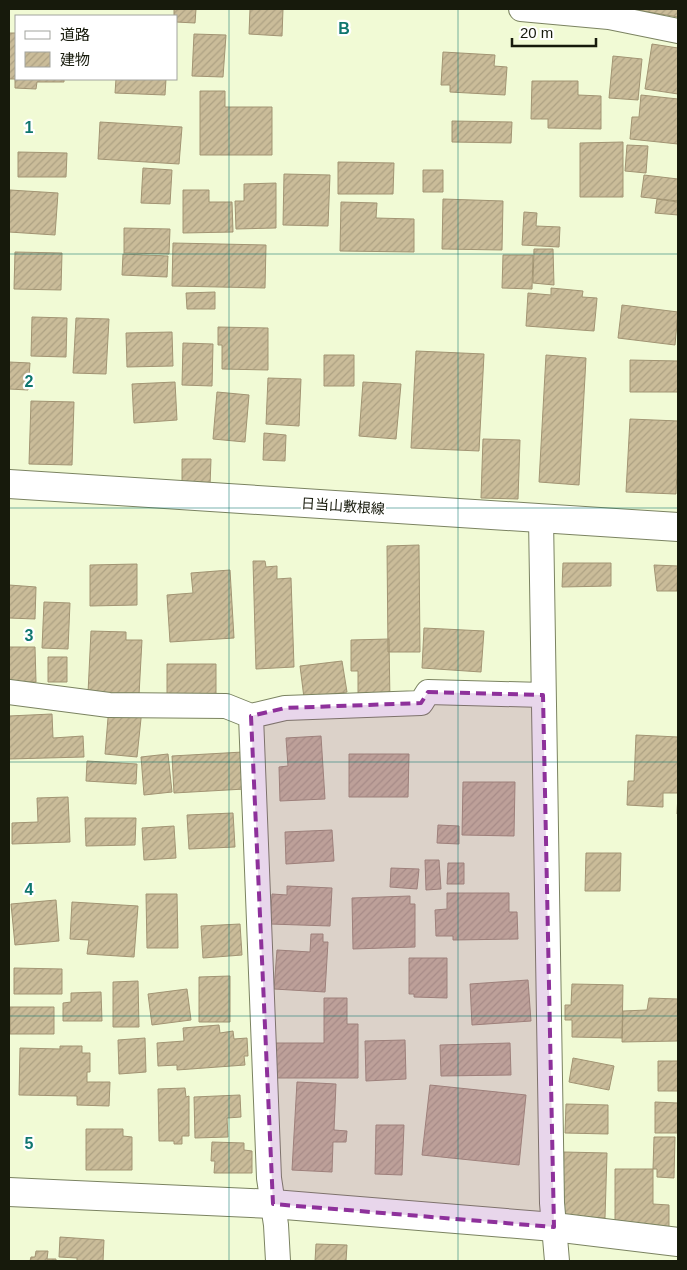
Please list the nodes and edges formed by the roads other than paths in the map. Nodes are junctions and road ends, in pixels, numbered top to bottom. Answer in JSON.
{"nodes":[{"id":1,"x":521,"y":9,"type":"edge"},
{"id":2,"x":610,"y":13,"type":"edge"},
{"id":3,"x":678,"y":31,"type":"edge"},
{"id":4,"x":9,"y":484,"type":"edge"},
{"id":5,"x":540,"y":518,"type":"junction"},
{"id":6,"x":678,"y":527,"type":"edge"},
{"id":7,"x":9,"y":692,"type":"edge"},
{"id":8,"x":543,"y":695,"type":"junction"},
{"id":9,"x":251,"y":716,"type":"junction"},
{"id":10,"x":9,"y":1192,"type":"edge"},
{"id":11,"x":273,"y":1204,"type":"junction"},
{"id":12,"x":554,"y":1227,"type":"junction"},
{"id":13,"x":678,"y":1242,"type":"edge"},
{"id":14,"x":278,"y":1261,"type":"edge"},
{"id":15,"x":557,"y":1261,"type":"edge"}],
"edges":[{"from":1,"to":2,"type":"street"},
{"from":2,"to":3,"type":"street"},
{"from":4,"to":5,"type":"street","name":"日当山敷根線"},
{"from":5,"to":6,"type":"street","name":"日当山敷根線"},
{"from":5,"to":8,"type":"street"},
{"from":7,"to":9,"type":"street"},
{"from":8,"to":9,"type":"street"},
{"from":8,"to":12,"type":"street"},
{"from":9,"to":11,"type":"street"},
{"from":10,"to":11,"type":"street"},
{"from":11,"to":12,"type":"street"},
{"from":11,"to":14,"type":"street"},
{"from":12,"to":13,"type":"street"},
{"from":12,"to":15,"type":"street"}]}
